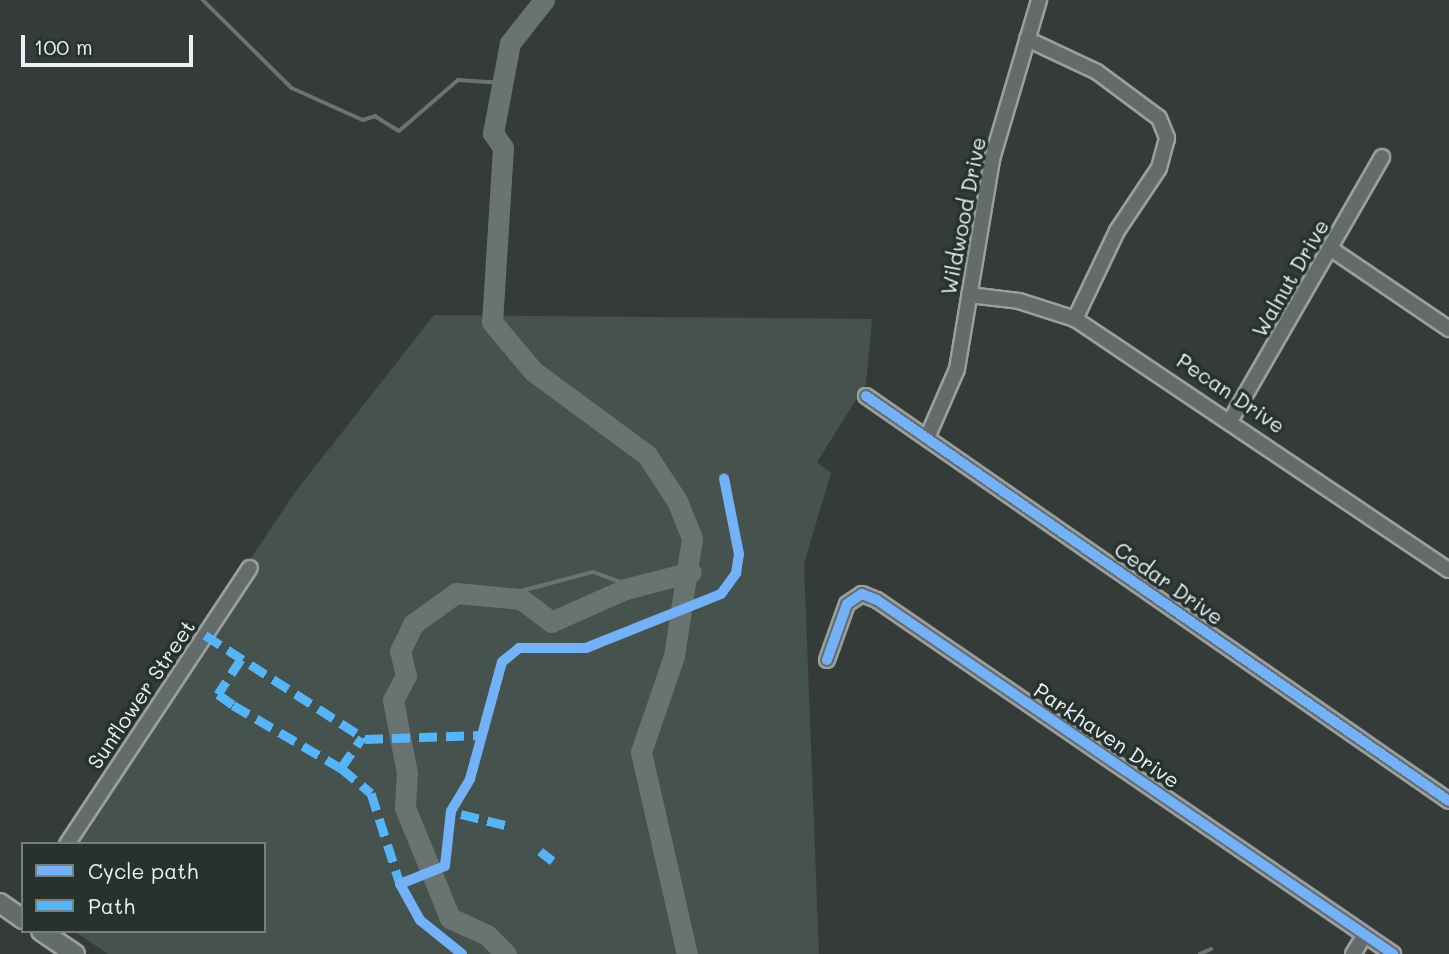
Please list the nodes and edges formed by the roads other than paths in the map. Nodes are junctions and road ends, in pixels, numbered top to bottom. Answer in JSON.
{"nodes":[{"id":1,"x":1039,"y":0,"type":"edge"},
{"id":2,"x":1027,"y":40,"type":"junction"},
{"id":3,"x":1382,"y":157,"type":"dead end"},
{"id":4,"x":1331,"y":249,"type":"junction"},
{"id":5,"x":969,"y":295,"type":"junction"},
{"id":6,"x":1075,"y":318,"type":"junction"},
{"id":7,"x":1449,"y":329,"type":"edge"},
{"id":8,"x":866,"y":396,"type":"dead end"},
{"id":9,"x":1232,"y":418,"type":"junction"},
{"id":10,"x":927,"y":438,"type":"junction"},
{"id":11,"x":250,"y":568,"type":"dead end"},
{"id":12,"x":1449,"y":570,"type":"edge"},
{"id":13,"x":827,"y":660,"type":"dead end"},
{"id":14,"x":1449,"y":801,"type":"edge"},
{"id":15,"x":68,"y":842,"type":"edge"},
{"id":16,"x":0,"y":903,"type":"edge"},
{"id":17,"x":21,"y":914,"type":"edge"},
{"id":18,"x":44,"y":933,"type":"edge"},
{"id":19,"x":1365,"y":935,"type":"junction"},
{"id":20,"x":75,"y":954,"type":"edge"},
{"id":21,"x":1353,"y":954,"type":"edge"},
{"id":22,"x":1393,"y":954,"type":"edge"}],
"edges":[{"from":1,"to":2,"type":"street","name":"Wildwood Drive"},
{"from":2,"to":5,"type":"street","name":"Wildwood Drive"},
{"from":2,"to":6,"type":"street"},
{"from":3,"to":4,"type":"street","name":"Walnut Drive"},
{"from":4,"to":7,"type":"street"},
{"from":4,"to":9,"type":"street","name":"Walnut Drive"},
{"from":5,"to":6,"type":"street","name":"Pecan Drive"},
{"from":5,"to":10,"type":"street","name":"Wildwood Drive"},
{"from":6,"to":9,"type":"street","name":"Pecan Drive"},
{"from":8,"to":10,"type":"street","name":"Cedar Drive"},
{"from":9,"to":12,"type":"street","name":"Pecan Drive"},
{"from":10,"to":14,"type":"street","name":"Cedar Drive"},
{"from":11,"to":15,"type":"street","name":"Sunflower Street"},
{"from":13,"to":19,"type":"street","name":"Parkhaven Drive"},
{"from":16,"to":17,"type":"street"},
{"from":18,"to":20,"type":"street"},
{"from":19,"to":21,"type":"street"},
{"from":19,"to":22,"type":"street","name":"Parkhaven Drive"}]}
